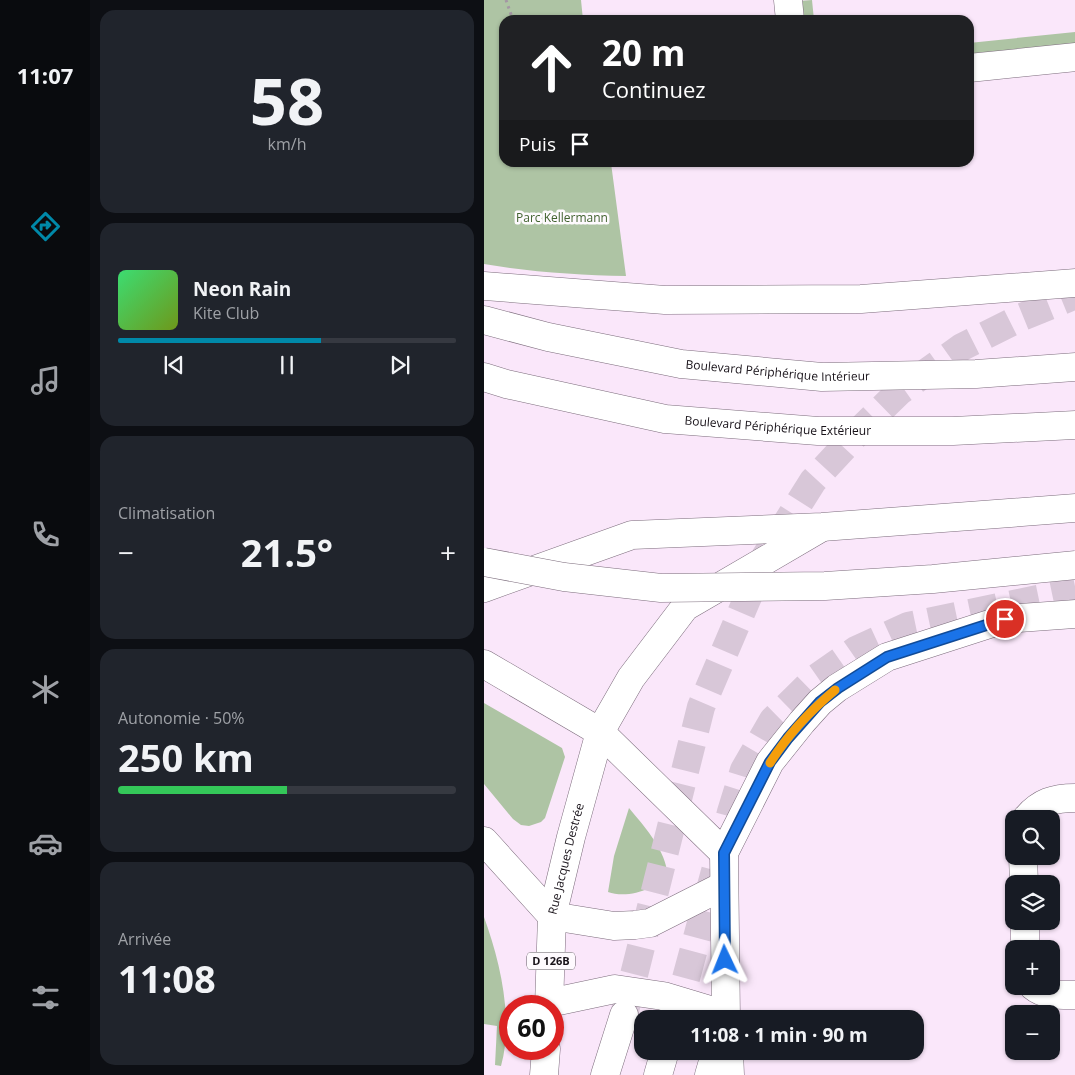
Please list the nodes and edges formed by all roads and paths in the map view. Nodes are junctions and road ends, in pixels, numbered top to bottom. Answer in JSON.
{"nodes":[{"id":1,"x":506,"y":0,"type":"edge"},
{"id":2,"x":511,"y":15,"type":"edge"},
{"id":3,"x":1075,"y":57,"type":"edge"},
{"id":4,"x":974,"y":67,"type":"edge"},
{"id":5,"x":1075,"y":283,"type":"edge"},
{"id":6,"x":484,"y":286,"type":"edge"},
{"id":7,"x":484,"y":320,"type":"edge"},
{"id":8,"x":1075,"y":367,"type":"edge"},
{"id":9,"x":484,"y":377,"type":"edge"},
{"id":10,"x":1075,"y":425,"type":"edge"},
{"id":11,"x":1075,"y":508,"type":"edge"},
{"id":12,"x":822,"y":527,"type":"junction"},
{"id":13,"x":484,"y":562,"type":"edge"},
{"id":14,"x":1075,"y":565,"type":"edge"},
{"id":15,"x":484,"y":588,"type":"edge"},
{"id":16,"x":1075,"y":614,"type":"edge"},
{"id":17,"x":484,"y":664,"type":"edge"},
{"id":18,"x":600,"y":732,"type":"junction"},
{"id":19,"x":1075,"y":798,"type":"edge"},
{"id":20,"x":1034,"y":810,"type":"edge"},
{"id":21,"x":484,"y":841,"type":"edge"},
{"id":22,"x":724,"y":853,"type":"junction"},
{"id":23,"x":723,"y":886,"type":"junction"},
{"id":24,"x":552,"y":916,"type":"junction"},
{"id":25,"x":549,"y":995,"type":"edge"},
{"id":26,"x":1060,"y":995,"type":"edge"},
{"id":27,"x":1075,"y":995,"type":"edge"},
{"id":28,"x":564,"y":1001,"type":"edge"},
{"id":29,"x":703,"y":1010,"type":"edge"},
{"id":30,"x":726,"y":1010,"type":"edge"},
{"id":31,"x":624,"y":1015,"type":"tunnel mouth"},
{"id":32,"x":545,"y":1060,"type":"edge"},
{"id":33,"x":662,"y":1060,"type":"edge"},
{"id":34,"x":713,"y":1060,"type":"edge"},
{"id":35,"x":729,"y":1060,"type":"edge"},
{"id":36,"x":544,"y":1075,"type":"edge"},
{"id":37,"x":605,"y":1075,"type":"edge"},
{"id":38,"x":658,"y":1075,"type":"edge"},
{"id":39,"x":709,"y":1075,"type":"edge"},
{"id":40,"x":730,"y":1075,"type":"edge"}],
"edges":[{"from":1,"to":2,"type":"path"},
{"from":3,"to":4,"type":"main road"},
{"from":5,"to":6,"type":"main road"},
{"from":7,"to":8,"type":"main road","name":"Boulevard Périphérique Intérieur"},
{"from":9,"to":10,"type":"main road","name":"Boulevard Périphérique Extérieur"},
{"from":11,"to":12,"type":"main road"},
{"from":12,"to":15,"type":"main road"},
{"from":12,"to":18,"type":"main road","name":"Rue Jacques Destrée"},
{"from":13,"to":14,"type":"main road","bridge":true},
{"from":16,"to":22,"type":"main road"},
{"from":17,"to":18,"type":"main road"},
{"from":18,"to":22,"type":"main road"},
{"from":18,"to":24,"type":"main road","name":"Rue Jacques Destrée"},
{"from":19,"to":20,"type":"main road"},
{"from":21,"to":24,"type":"main road","name":"Rue Jacques Destrée"},
{"from":22,"to":23,"type":"main road"},
{"from":23,"to":24,"type":"main road"},
{"from":23,"to":30,"type":"main road"},
{"from":24,"to":25,"type":"main road","number":"D 126B"},
{"from":26,"to":27,"type":"main road"},
{"from":28,"to":29,"type":"main road"},
{"from":31,"to":37,"type":"main road"},
{"from":32,"to":36,"type":"main road"},
{"from":33,"to":38,"type":"main road"},
{"from":34,"to":39,"type":"main road"},
{"from":35,"to":40,"type":"main road"}]}
